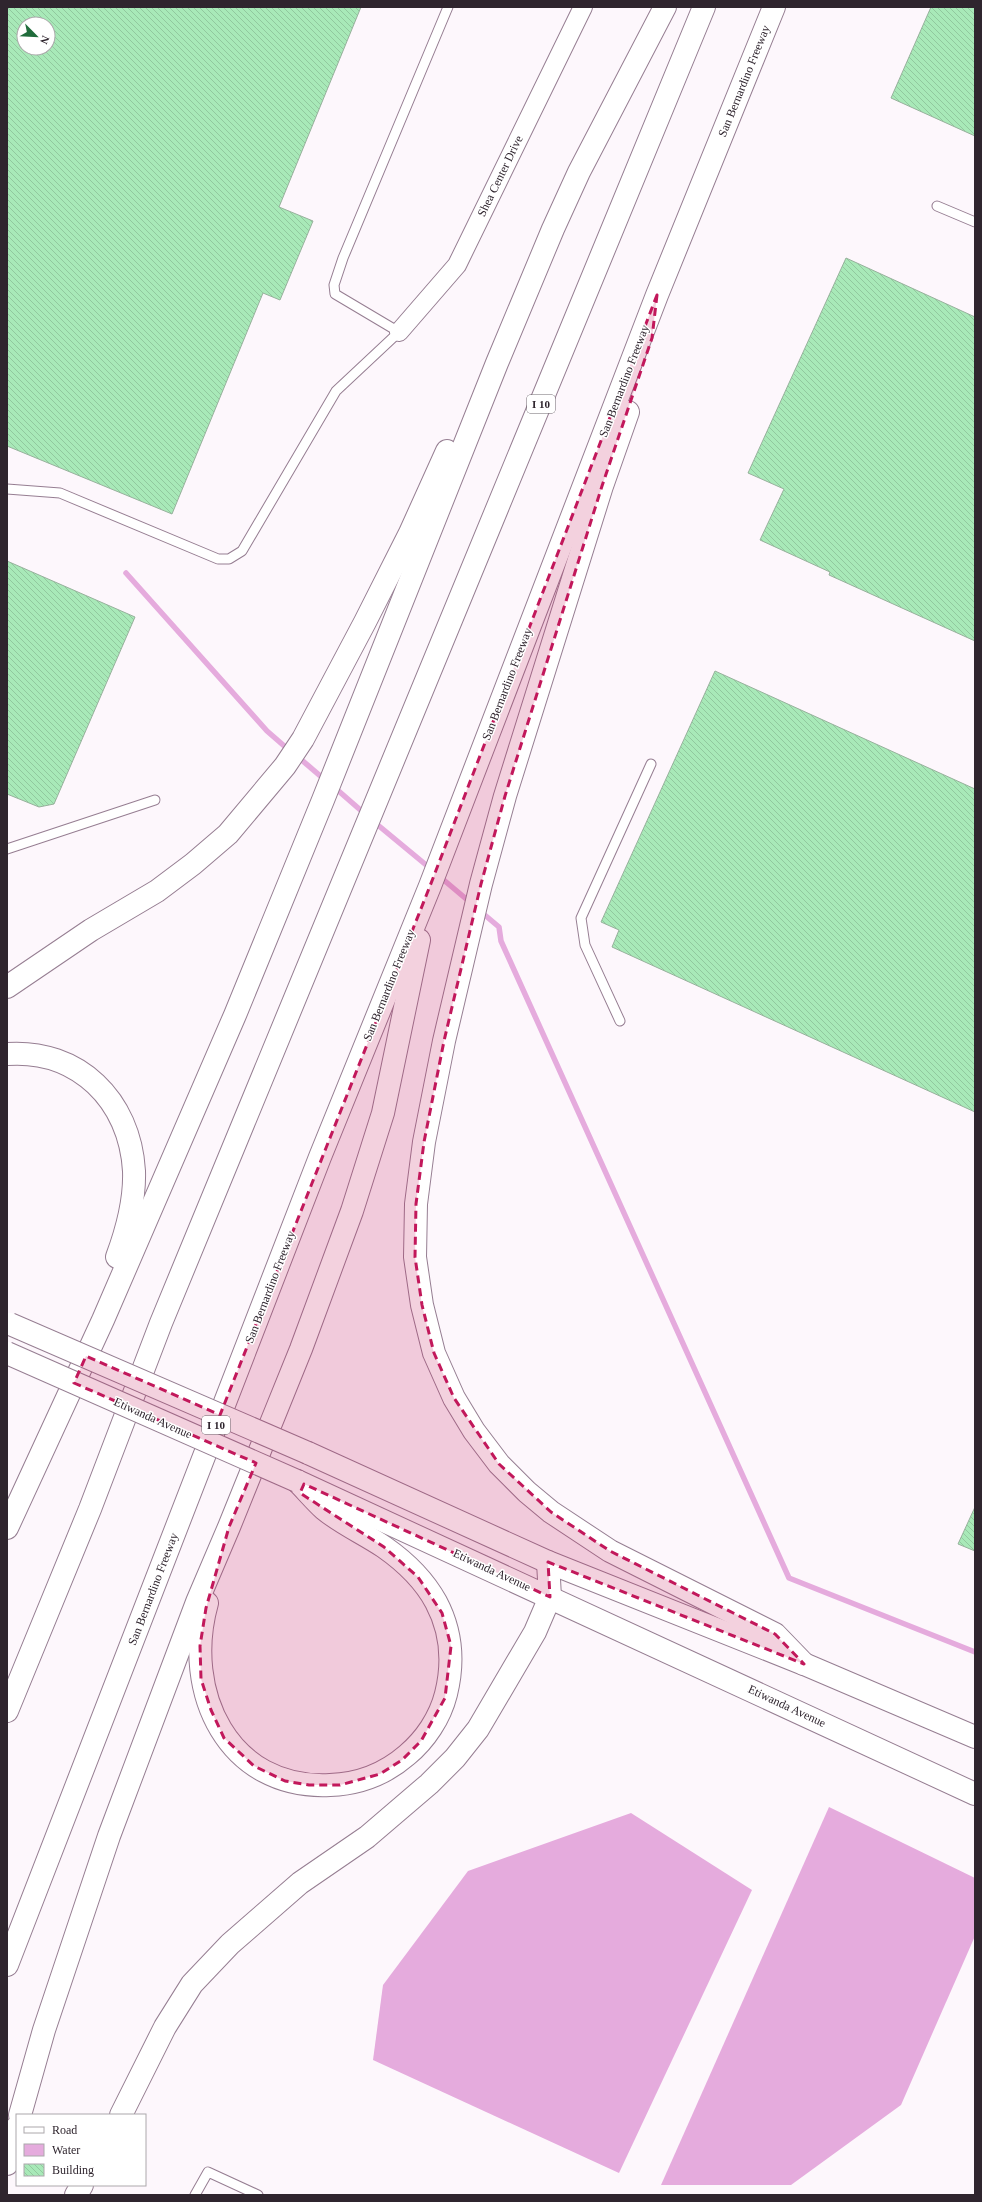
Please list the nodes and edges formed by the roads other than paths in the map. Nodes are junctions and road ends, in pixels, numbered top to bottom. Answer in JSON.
{"nodes":[{"id":1,"x":448,"y":7,"type":"edge"},
{"id":2,"x":583,"y":7,"type":"edge"},
{"id":3,"x":665,"y":7,"type":"edge"},
{"id":4,"x":704,"y":7,"type":"edge"},
{"id":5,"x":774,"y":7,"type":"edge"},
{"id":6,"x":579,"y":172,"type":"junction"},
{"id":7,"x":937,"y":206,"type":"dead end"},
{"id":8,"x":975,"y":222,"type":"edge"},
{"id":9,"x":657,"y":295,"type":"junction"},
{"id":10,"x":399,"y":332,"type":"junction"},
{"id":11,"x":7,"y":489,"type":"edge"},
{"id":12,"x":651,"y":764,"type":"dead end"},
{"id":13,"x":155,"y":800,"type":"dead end"},
{"id":14,"x":7,"y":849,"type":"edge"},
{"id":15,"x":430,"y":886,"type":"junction"},
{"id":16,"x":7,"y":987,"type":"edge"},
{"id":17,"x":620,"y":1021,"type":"dead end"},
{"id":18,"x":7,"y":1054,"type":"edge"},
{"id":19,"x":8,"y":1322,"type":"edge"},
{"id":20,"x":89,"y":1349,"type":"junction"},
{"id":21,"x":7,"y":1354,"type":"edge"},
{"id":22,"x":297,"y":1481,"type":"junction"},
{"id":23,"x":229,"y":1527,"type":"junction"},
{"id":24,"x":7,"y":1528,"type":"edge"},
{"id":25,"x":548,"y":1562,"type":"junction"},
{"id":26,"x":550,"y":1596,"type":"junction"},
{"id":27,"x":804,"y":1664,"type":"junction"},
{"id":28,"x":7,"y":1712,"type":"edge"},
{"id":29,"x":975,"y":1737,"type":"edge"},
{"id":30,"x":975,"y":1794,"type":"edge"},
{"id":31,"x":7,"y":1965,"type":"edge"},
{"id":32,"x":20,"y":2114,"type":"edge"},
{"id":33,"x":122,"y":2114,"type":"edge"},
{"id":34,"x":16,"y":2131,"type":"edge"},
{"id":35,"x":7,"y":2164,"type":"edge"},
{"id":36,"x":81,"y":2186,"type":"edge"},
{"id":37,"x":76,"y":2195,"type":"edge"},
{"id":38,"x":195,"y":2195,"type":"edge"},
{"id":39,"x":258,"y":2195,"type":"edge"}],
"edges":[{"from":1,"to":10,"type":"lane"},
{"from":2,"to":10,"type":"street","name":"Shea Center Drive"},
{"from":3,"to":6,"type":"main road"},
{"from":4,"to":28,"type":"main road","number":"I 10"},
{"from":5,"to":9,"type":"main road","name":"San Bernardino Freeway","number":"I 10"},
{"from":6,"to":16,"type":"main road"},
{"from":6,"to":20,"type":"main road"},
{"from":7,"to":8,"type":"lane"},
{"from":9,"to":15,"type":"main road","name":"San Bernardino Freeway","number":"I 10"},
{"from":9,"to":27,"type":"main road"},
{"from":10,"to":11,"type":"lane"},
{"from":12,"to":17,"type":"lane"},
{"from":13,"to":14,"type":"lane"},
{"from":15,"to":23,"type":"main road"},
{"from":15,"to":31,"type":"main road","name":"San Bernardino Freeway","number":"I 10"},
{"from":18,"to":20,"type":"main road"},
{"from":19,"to":25,"type":"main road","bridge":true},
{"from":20,"to":24,"type":"main road"},
{"from":21,"to":22,"type":"main road","name":"Etiwanda Avenue","bridge":true},
{"from":22,"to":23,"type":"main road"},
{"from":22,"to":26,"type":"main road","name":"Etiwanda Avenue"},
{"from":23,"to":32,"type":"main road"},
{"from":25,"to":26,"type":"main road"},
{"from":25,"to":27,"type":"main road"},
{"from":26,"to":30,"type":"main road","name":"Etiwanda Avenue"},
{"from":26,"to":33,"type":"main road"},
{"from":27,"to":29,"type":"main road"},
{"from":34,"to":35,"type":"main road"},
{"from":36,"to":37,"type":"main road"},
{"from":38,"to":39,"type":"lane"}]}
